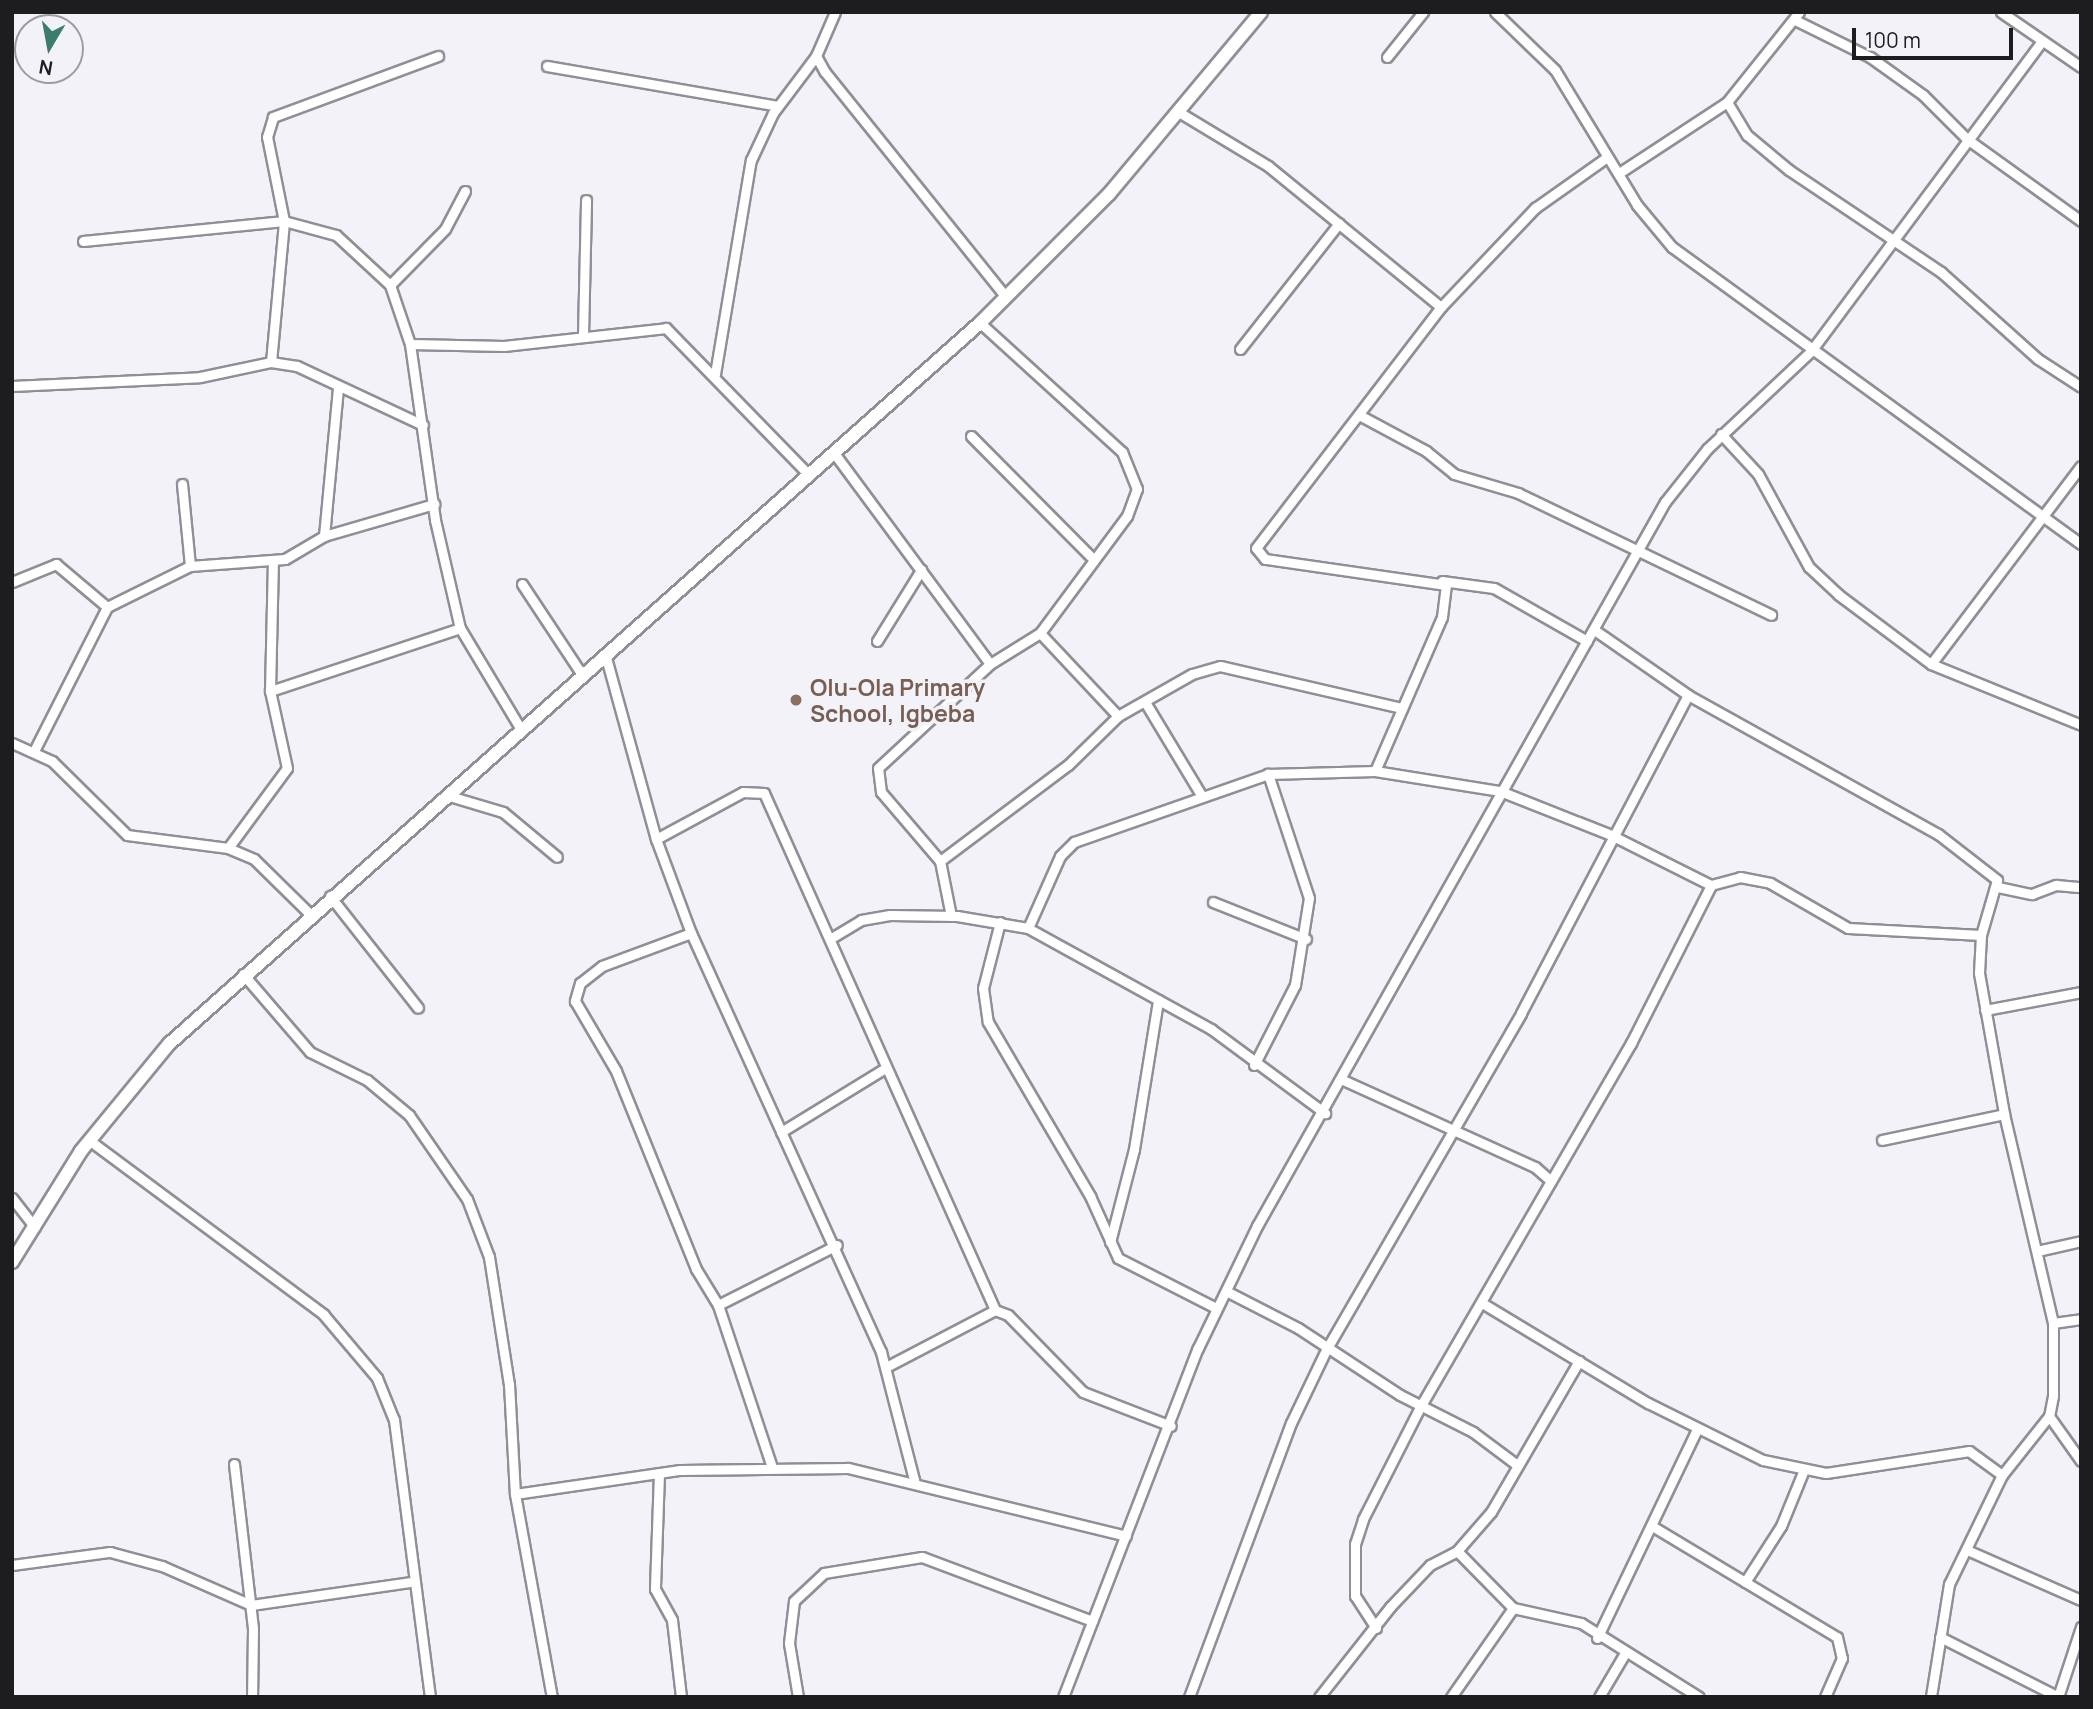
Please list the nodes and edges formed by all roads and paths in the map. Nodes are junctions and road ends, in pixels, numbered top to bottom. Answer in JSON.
{"nodes":[{"id":1,"x":835,"y":12,"type":"edge"},
{"id":2,"x":1261,"y":12,"type":"edge"},
{"id":3,"x":1423,"y":12,"type":"edge"},
{"id":4,"x":1495,"y":12,"type":"edge"},
{"id":5,"x":2001,"y":12,"type":"edge"},
{"id":6,"x":1797,"y":16,"type":"edge"},
{"id":7,"x":2040,"y":44,"type":"junction"},
{"id":8,"x":438,"y":56,"type":"dead end"},
{"id":9,"x":816,"y":56,"type":"junction"},
{"id":10,"x":1387,"y":57,"type":"dead end"},
{"id":11,"x":547,"y":66,"type":"dead end"},
{"id":12,"x":2081,"y":67,"type":"edge"},
{"id":13,"x":1727,"y":102,"type":"junction"},
{"id":14,"x":778,"y":106,"type":"junction"},
{"id":15,"x":1177,"y":111,"type":"junction"},
{"id":16,"x":1967,"y":139,"type":"junction"},
{"id":17,"x":1607,"y":156,"type":"junction"},
{"id":18,"x":1619,"y":173,"type":"junction"},
{"id":19,"x":465,"y":191,"type":"dead end"},
{"id":20,"x":586,"y":200,"type":"dead end"},
{"id":21,"x":284,"y":221,"type":"junction"},
{"id":22,"x":2081,"y":221,"type":"edge"},
{"id":23,"x":1339,"y":223,"type":"junction"},
{"id":24,"x":83,"y":241,"type":"dead end"},
{"id":25,"x":1894,"y":244,"type":"junction"},
{"id":26,"x":390,"y":285,"type":"junction"},
{"id":27,"x":1004,"y":295,"type":"junction"},
{"id":28,"x":1441,"y":307,"type":"junction"},
{"id":29,"x":980,"y":323,"type":"junction"},
{"id":30,"x":583,"y":335,"type":"junction"},
{"id":31,"x":410,"y":344,"type":"junction"},
{"id":32,"x":1240,"y":349,"type":"dead end"},
{"id":33,"x":1811,"y":351,"type":"junction"},
{"id":34,"x":271,"y":362,"type":"junction"},
{"id":35,"x":715,"y":374,"type":"junction"},
{"id":36,"x":12,"y":386,"type":"edge"},
{"id":37,"x":2081,"y":387,"type":"edge"},
{"id":38,"x":338,"y":388,"type":"junction"},
{"id":39,"x":1361,"y":416,"type":"junction"},
{"id":40,"x":423,"y":425,"type":"junction"},
{"id":41,"x":1721,"y":434,"type":"junction"},
{"id":42,"x":971,"y":436,"type":"dead end"},
{"id":43,"x":834,"y":453,"type":"junction"},
{"id":44,"x":2081,"y":466,"type":"edge"},
{"id":45,"x":808,"y":474,"type":"junction"},
{"id":46,"x":183,"y":484,"type":"dead end"},
{"id":47,"x":434,"y":504,"type":"junction"},
{"id":48,"x":2046,"y":517,"type":"junction"},
{"id":49,"x":324,"y":536,"type":"junction"},
{"id":50,"x":2081,"y":544,"type":"edge"},
{"id":51,"x":1637,"y":555,"type":"junction"},
{"id":52,"x":1091,"y":557,"type":"junction"},
{"id":53,"x":273,"y":561,"type":"junction"},
{"id":54,"x":190,"y":566,"type":"junction"},
{"id":55,"x":921,"y":570,"type":"junction"},
{"id":56,"x":1438,"y":580,"type":"junction"},
{"id":57,"x":12,"y":582,"type":"edge"},
{"id":58,"x":522,"y":584,"type":"dead end"},
{"id":59,"x":107,"y":607,"type":"junction"},
{"id":60,"x":1771,"y":615,"type":"dead end"},
{"id":61,"x":460,"y":628,"type":"junction"},
{"id":62,"x":1596,"y":631,"type":"junction"},
{"id":63,"x":1040,"y":633,"type":"junction"},
{"id":64,"x":1587,"y":641,"type":"junction"},
{"id":65,"x":877,"y":642,"type":"dead end"},
{"id":66,"x":605,"y":654,"type":"junction"},
{"id":67,"x":990,"y":664,"type":"junction"},
{"id":68,"x":1931,"y":664,"type":"junction"},
{"id":69,"x":583,"y":676,"type":"junction"},
{"id":70,"x":270,"y":691,"type":"junction"},
{"id":71,"x":1688,"y":695,"type":"junction"},
{"id":72,"x":1145,"y":702,"type":"junction"},
{"id":73,"x":1402,"y":708,"type":"junction"},
{"id":74,"x":1118,"y":716,"type":"junction"},
{"id":75,"x":2081,"y":725,"type":"edge"},
{"id":76,"x":520,"y":728,"type":"junction"},
{"id":77,"x":12,"y":743,"type":"edge"},
{"id":78,"x":35,"y":749,"type":"junction"},
{"id":79,"x":1375,"y":771,"type":"junction"},
{"id":80,"x":1268,"y":774,"type":"junction"},
{"id":81,"x":1500,"y":791,"type":"junction"},
{"id":82,"x":1201,"y":795,"type":"junction"},
{"id":83,"x":446,"y":796,"type":"junction"},
{"id":84,"x":1611,"y":835,"type":"junction"},
{"id":85,"x":656,"y":839,"type":"junction"},
{"id":86,"x":229,"y":848,"type":"junction"},
{"id":87,"x":557,"y":857,"type":"dead end"},
{"id":88,"x":940,"y":861,"type":"junction"},
{"id":89,"x":1711,"y":885,"type":"junction"},
{"id":90,"x":1998,"y":887,"type":"junction"},
{"id":91,"x":2081,"y":887,"type":"edge"},
{"id":92,"x":330,"y":896,"type":"junction"},
{"id":93,"x":1213,"y":902,"type":"dead end"},
{"id":94,"x":310,"y":914,"type":"junction"},
{"id":95,"x":951,"y":916,"type":"junction"},
{"id":96,"x":1000,"y":922,"type":"junction"},
{"id":97,"x":1028,"y":928,"type":"junction"},
{"id":98,"x":691,"y":933,"type":"junction"},
{"id":99,"x":1981,"y":935,"type":"junction"},
{"id":100,"x":833,"y":937,"type":"junction"},
{"id":101,"x":1306,"y":939,"type":"junction"},
{"id":102,"x":243,"y":974,"type":"junction"},
{"id":103,"x":2081,"y":992,"type":"edge"},
{"id":104,"x":1158,"y":1000,"type":"junction"},
{"id":105,"x":418,"y":1008,"type":"dead end"},
{"id":106,"x":1985,"y":1010,"type":"junction"},
{"id":107,"x":1254,"y":1065,"type":"junction"},
{"id":108,"x":884,"y":1069,"type":"junction"},
{"id":109,"x":1343,"y":1080,"type":"junction"},
{"id":110,"x":1325,"y":1113,"type":"junction"},
{"id":111,"x":2004,"y":1114,"type":"junction"},
{"id":112,"x":1451,"y":1131,"type":"junction"},
{"id":113,"x":781,"y":1132,"type":"junction"},
{"id":114,"x":89,"y":1140,"type":"junction"},
{"id":115,"x":1882,"y":1140,"type":"dead end"},
{"id":116,"x":1551,"y":1181,"type":"junction"},
{"id":117,"x":12,"y":1198,"type":"edge"},
{"id":118,"x":35,"y":1227,"type":"junction"},
{"id":119,"x":2081,"y":1241,"type":"edge"},
{"id":120,"x":1110,"y":1243,"type":"junction"},
{"id":121,"x":837,"y":1245,"type":"junction"},
{"id":122,"x":2037,"y":1251,"type":"junction"},
{"id":123,"x":12,"y":1262,"type":"edge"},
{"id":124,"x":1226,"y":1291,"type":"junction"},
{"id":125,"x":1482,"y":1303,"type":"junction"},
{"id":126,"x":718,"y":1305,"type":"junction"},
{"id":127,"x":1216,"y":1308,"type":"junction"},
{"id":128,"x":995,"y":1310,"type":"junction"},
{"id":129,"x":2081,"y":1319,"type":"edge"},
{"id":130,"x":2053,"y":1323,"type":"junction"},
{"id":131,"x":1326,"y":1350,"type":"junction"},
{"id":132,"x":1579,"y":1361,"type":"junction"},
{"id":133,"x":887,"y":1367,"type":"junction"},
{"id":134,"x":1420,"y":1406,"type":"junction"},
{"id":135,"x":2049,"y":1416,"type":"junction"},
{"id":136,"x":1171,"y":1426,"type":"junction"},
{"id":137,"x":1696,"y":1429,"type":"junction"},
{"id":138,"x":2081,"y":1461,"type":"edge"},
{"id":139,"x":234,"y":1464,"type":"dead end"},
{"id":140,"x":771,"y":1464,"type":"junction"},
{"id":141,"x":1516,"y":1464,"type":"junction"},
{"id":142,"x":1803,"y":1472,"type":"junction"},
{"id":143,"x":659,"y":1473,"type":"junction"},
{"id":144,"x":2002,"y":1475,"type":"junction"},
{"id":145,"x":914,"y":1480,"type":"junction"},
{"id":146,"x":515,"y":1494,"type":"junction"},
{"id":147,"x":1652,"y":1527,"type":"junction"},
{"id":148,"x":1126,"y":1536,"type":"junction"},
{"id":149,"x":1967,"y":1550,"type":"junction"},
{"id":150,"x":1457,"y":1551,"type":"junction"},
{"id":151,"x":12,"y":1565,"type":"edge"},
{"id":152,"x":411,"y":1582,"type":"junction"},
{"id":153,"x":1745,"y":1583,"type":"junction"},
{"id":154,"x":2081,"y":1600,"type":"edge"},
{"id":155,"x":251,"y":1605,"type":"junction"},
{"id":156,"x":1513,"y":1608,"type":"junction"},
{"id":157,"x":1091,"y":1621,"type":"junction"},
{"id":158,"x":2081,"y":1626,"type":"edge"},
{"id":159,"x":1376,"y":1628,"type":"junction"},
{"id":160,"x":1940,"y":1637,"type":"junction"},
{"id":161,"x":1597,"y":1638,"type":"junction"},
{"id":162,"x":1625,"y":1653,"type":"junction"},
{"id":163,"x":2058,"y":1696,"type":"edge"},
{"id":164,"x":252,"y":1697,"type":"edge"},
{"id":165,"x":430,"y":1697,"type":"edge"},
{"id":166,"x":552,"y":1697,"type":"edge"},
{"id":167,"x":681,"y":1697,"type":"edge"},
{"id":168,"x":798,"y":1697,"type":"edge"},
{"id":169,"x":1063,"y":1697,"type":"edge"},
{"id":170,"x":1189,"y":1697,"type":"edge"},
{"id":171,"x":1319,"y":1697,"type":"edge"},
{"id":172,"x":1451,"y":1697,"type":"edge"},
{"id":173,"x":1599,"y":1697,"type":"edge"},
{"id":174,"x":1699,"y":1697,"type":"edge"},
{"id":175,"x":1825,"y":1697,"type":"edge"},
{"id":176,"x":1931,"y":1697,"type":"edge"}],
"edges":[{"from":1,"to":9,"type":"street"},
{"from":2,"to":15,"type":"street"},
{"from":3,"to":10,"type":"street"},
{"from":4,"to":17,"type":"street"},
{"from":5,"to":7,"type":"street"},
{"from":6,"to":13,"type":"street"},
{"from":6,"to":16,"type":"street"},
{"from":7,"to":12,"type":"street"},
{"from":7,"to":16,"type":"street"},
{"from":8,"to":21,"type":"street"},
{"from":9,"to":14,"type":"street"},
{"from":9,"to":27,"type":"street"},
{"from":11,"to":14,"type":"street"},
{"from":13,"to":18,"type":"street"},
{"from":13,"to":25,"type":"street"},
{"from":14,"to":35,"type":"street"},
{"from":15,"to":23,"type":"street"},
{"from":15,"to":27,"type":"street"},
{"from":16,"to":22,"type":"street"},
{"from":16,"to":25,"type":"street"},
{"from":17,"to":18,"type":"street"},
{"from":17,"to":28,"type":"street"},
{"from":18,"to":33,"type":"street"},
{"from":19,"to":26,"type":"street"},
{"from":20,"to":30,"type":"street"},
{"from":21,"to":24,"type":"street"},
{"from":21,"to":26,"type":"street"},
{"from":21,"to":34,"type":"street"},
{"from":23,"to":28,"type":"street"},
{"from":23,"to":32,"type":"street"},
{"from":25,"to":33,"type":"street"},
{"from":25,"to":37,"type":"street"},
{"from":26,"to":31,"type":"street"},
{"from":27,"to":29,"type":"street"},
{"from":28,"to":39,"type":"street"},
{"from":29,"to":43,"type":"street"},
{"from":29,"to":52,"type":"street"},
{"from":30,"to":31,"type":"street"},
{"from":30,"to":35,"type":"street"},
{"from":31,"to":40,"type":"street"},
{"from":33,"to":41,"type":"street"},
{"from":33,"to":48,"type":"street"},
{"from":34,"to":36,"type":"street"},
{"from":34,"to":38,"type":"street"},
{"from":35,"to":45,"type":"street"},
{"from":38,"to":40,"type":"street"},
{"from":38,"to":49,"type":"street"},
{"from":39,"to":51,"type":"street"},
{"from":39,"to":56,"type":"street"},
{"from":40,"to":47,"type":"street"},
{"from":41,"to":51,"type":"street"},
{"from":41,"to":68,"type":"street"},
{"from":42,"to":52,"type":"street"},
{"from":43,"to":45,"type":"street"},
{"from":43,"to":55,"type":"street"},
{"from":44,"to":48,"type":"street"},
{"from":45,"to":66,"type":"street"},
{"from":46,"to":54,"type":"street"},
{"from":47,"to":49,"type":"street"},
{"from":47,"to":61,"type":"street"},
{"from":48,"to":50,"type":"street"},
{"from":48,"to":68,"type":"street"},
{"from":49,"to":53,"type":"street"},
{"from":51,"to":60,"type":"street"},
{"from":51,"to":62,"type":"street"},
{"from":52,"to":63,"type":"street"},
{"from":53,"to":54,"type":"street"},
{"from":53,"to":70,"type":"street"},
{"from":54,"to":59,"type":"street"},
{"from":55,"to":65,"type":"street"},
{"from":55,"to":67,"type":"street"},
{"from":56,"to":64,"type":"street"},
{"from":56,"to":73,"type":"street"},
{"from":57,"to":59,"type":"street"},
{"from":58,"to":69,"type":"street"},
{"from":59,"to":78,"type":"street"},
{"from":61,"to":70,"type":"street"},
{"from":61,"to":76,"type":"street"},
{"from":62,"to":64,"type":"street"},
{"from":62,"to":71,"type":"street"},
{"from":63,"to":67,"type":"street"},
{"from":63,"to":74,"type":"street"},
{"from":64,"to":81,"type":"street"},
{"from":66,"to":69,"type":"street"},
{"from":66,"to":85,"type":"street"},
{"from":67,"to":88,"type":"street"},
{"from":68,"to":75,"type":"street"},
{"from":69,"to":76,"type":"street"},
{"from":70,"to":86,"type":"street"},
{"from":71,"to":84,"type":"street"},
{"from":71,"to":90,"type":"street"},
{"from":72,"to":73,"type":"street"},
{"from":72,"to":74,"type":"street"},
{"from":72,"to":82,"type":"street"},
{"from":73,"to":79,"type":"street"},
{"from":74,"to":88,"type":"street"},
{"from":76,"to":83,"type":"street"},
{"from":77,"to":78,"type":"street"},
{"from":78,"to":86,"type":"street"},
{"from":79,"to":80,"type":"street"},
{"from":79,"to":81,"type":"street"},
{"from":80,"to":82,"type":"street"},
{"from":80,"to":101,"type":"street"},
{"from":81,"to":84,"type":"street"},
{"from":81,"to":109,"type":"street"},
{"from":82,"to":97,"type":"street"},
{"from":83,"to":87,"type":"street"},
{"from":83,"to":92,"type":"street"},
{"from":84,"to":89,"type":"street"},
{"from":84,"to":112,"type":"street"},
{"from":85,"to":98,"type":"street"},
{"from":85,"to":100,"type":"street"},
{"from":86,"to":94,"type":"street"},
{"from":88,"to":95,"type":"street"},
{"from":89,"to":99,"type":"street"},
{"from":89,"to":116,"type":"street"},
{"from":90,"to":91,"type":"street"},
{"from":90,"to":99,"type":"street"},
{"from":92,"to":94,"type":"street"},
{"from":92,"to":105,"type":"street"},
{"from":93,"to":101,"type":"street"},
{"from":94,"to":102,"type":"street"},
{"from":95,"to":96,"type":"street"},
{"from":95,"to":100,"type":"street"},
{"from":96,"to":97,"type":"street"},
{"from":96,"to":120,"type":"street"},
{"from":97,"to":104,"type":"street"},
{"from":98,"to":113,"type":"street"},
{"from":98,"to":126,"type":"street"},
{"from":99,"to":106,"type":"street"},
{"from":100,"to":108,"type":"street"},
{"from":101,"to":107,"type":"street"},
{"from":102,"to":114,"type":"street"},
{"from":102,"to":146,"type":"street"},
{"from":103,"to":106,"type":"street"},
{"from":104,"to":107,"type":"street"},
{"from":104,"to":120,"type":"street"},
{"from":106,"to":111,"type":"street"},
{"from":107,"to":110,"type":"street"},
{"from":108,"to":113,"type":"street"},
{"from":108,"to":128,"type":"street"},
{"from":109,"to":110,"type":"street"},
{"from":109,"to":112,"type":"street"},
{"from":110,"to":124,"type":"street"},
{"from":111,"to":115,"type":"street"},
{"from":111,"to":122,"type":"street"},
{"from":112,"to":116,"type":"street"},
{"from":112,"to":131,"type":"street"},
{"from":113,"to":121,"type":"street"},
{"from":114,"to":118,"type":"street"},
{"from":114,"to":152,"type":"street"},
{"from":116,"to":125,"type":"street"},
{"from":117,"to":118,"type":"street"},
{"from":118,"to":123,"type":"street"},
{"from":119,"to":122,"type":"street"},
{"from":120,"to":127,"type":"street"},
{"from":121,"to":126,"type":"street"},
{"from":121,"to":133,"type":"street"},
{"from":122,"to":130,"type":"street"},
{"from":124,"to":127,"type":"street"},
{"from":124,"to":131,"type":"street"},
{"from":125,"to":132,"type":"street"},
{"from":125,"to":134,"type":"street"},
{"from":126,"to":140,"type":"street"},
{"from":127,"to":136,"type":"street"},
{"from":128,"to":133,"type":"street"},
{"from":128,"to":136,"type":"street"},
{"from":129,"to":130,"type":"street"},
{"from":130,"to":135,"type":"street"},
{"from":131,"to":134,"type":"street"},
{"from":131,"to":170,"type":"street"},
{"from":132,"to":137,"type":"street"},
{"from":132,"to":141,"type":"street"},
{"from":133,"to":145,"type":"street"},
{"from":134,"to":141,"type":"street"},
{"from":134,"to":159,"type":"street"},
{"from":135,"to":138,"type":"street"},
{"from":135,"to":144,"type":"street"},
{"from":136,"to":148,"type":"street"},
{"from":137,"to":142,"type":"street"},
{"from":137,"to":147,"type":"street"},
{"from":139,"to":155,"type":"street"},
{"from":140,"to":143,"type":"street"},
{"from":140,"to":145,"type":"street"},
{"from":141,"to":150,"type":"street"},
{"from":142,"to":144,"type":"street"},
{"from":142,"to":153,"type":"street"},
{"from":143,"to":146,"type":"street"},
{"from":143,"to":167,"type":"street"},
{"from":144,"to":149,"type":"street"},
{"from":145,"to":148,"type":"street"},
{"from":146,"to":166,"type":"street"},
{"from":147,"to":153,"type":"street"},
{"from":147,"to":161,"type":"street"},
{"from":148,"to":157,"type":"street"},
{"from":149,"to":154,"type":"street"},
{"from":149,"to":160,"type":"street"},
{"from":150,"to":156,"type":"street"},
{"from":150,"to":159,"type":"street"},
{"from":151,"to":155,"type":"street"},
{"from":152,"to":155,"type":"street"},
{"from":152,"to":165,"type":"street"},
{"from":153,"to":175,"type":"street"},
{"from":155,"to":164,"type":"street"},
{"from":156,"to":161,"type":"street"},
{"from":156,"to":172,"type":"street"},
{"from":157,"to":168,"type":"street"},
{"from":157,"to":169,"type":"street"},
{"from":158,"to":163,"type":"street"},
{"from":159,"to":171,"type":"street"},
{"from":160,"to":163,"type":"street"},
{"from":160,"to":176,"type":"street"},
{"from":161,"to":162,"type":"street"},
{"from":162,"to":173,"type":"street"},
{"from":162,"to":174,"type":"street"}]}
